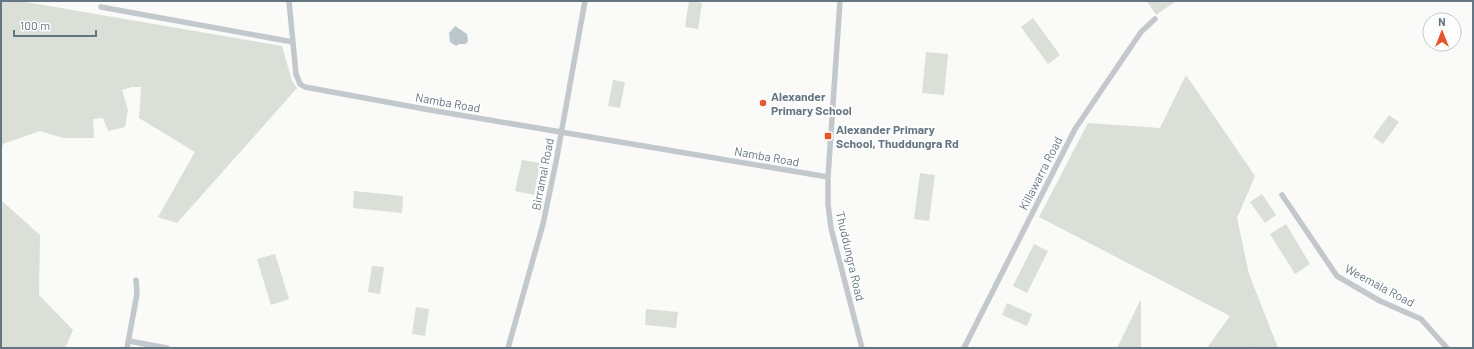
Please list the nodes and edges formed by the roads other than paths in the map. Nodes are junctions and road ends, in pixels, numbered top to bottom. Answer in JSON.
{"nodes":[{"id":1,"x":289,"y":1,"type":"edge"},
{"id":2,"x":585,"y":1,"type":"edge"},
{"id":3,"x":840,"y":1,"type":"edge"},
{"id":4,"x":101,"y":7,"type":"dead end"},
{"id":5,"x":1155,"y":19,"type":"dead end"},
{"id":6,"x":293,"y":42,"type":"junction"},
{"id":7,"x":561,"y":132,"type":"junction"},
{"id":8,"x":828,"y":177,"type":"junction"},
{"id":9,"x":1282,"y":196,"type":"dead end"},
{"id":10,"x":136,"y":280,"type":"dead end"},
{"id":11,"x":128,"y":341,"type":"junction"},
{"id":12,"x":127,"y":348,"type":"edge"},
{"id":13,"x":167,"y":348,"type":"edge"},
{"id":14,"x":508,"y":348,"type":"edge"},
{"id":15,"x":862,"y":348,"type":"edge"},
{"id":16,"x":964,"y":348,"type":"edge"},
{"id":17,"x":1447,"y":348,"type":"edge"}],
"edges":[{"from":1,"to":6,"type":"street","name":"Namba Road"},
{"from":2,"to":7,"type":"street","name":"Birramal Road"},
{"from":3,"to":8,"type":"street","name":"Thuddungra Road"},
{"from":4,"to":6,"type":"street"},
{"from":5,"to":16,"type":"street","name":"Killawarra Road"},
{"from":6,"to":7,"type":"street","name":"Namba Road"},
{"from":7,"to":8,"type":"street","name":"Namba Road"},
{"from":7,"to":14,"type":"street","name":"Birramal Road"},
{"from":8,"to":15,"type":"street","name":"Thuddungra Road"},
{"from":9,"to":17,"type":"street","name":"Weemala Road"},
{"from":10,"to":11,"type":"street"},
{"from":11,"to":12,"type":"street"},
{"from":11,"to":13,"type":"street"}]}
